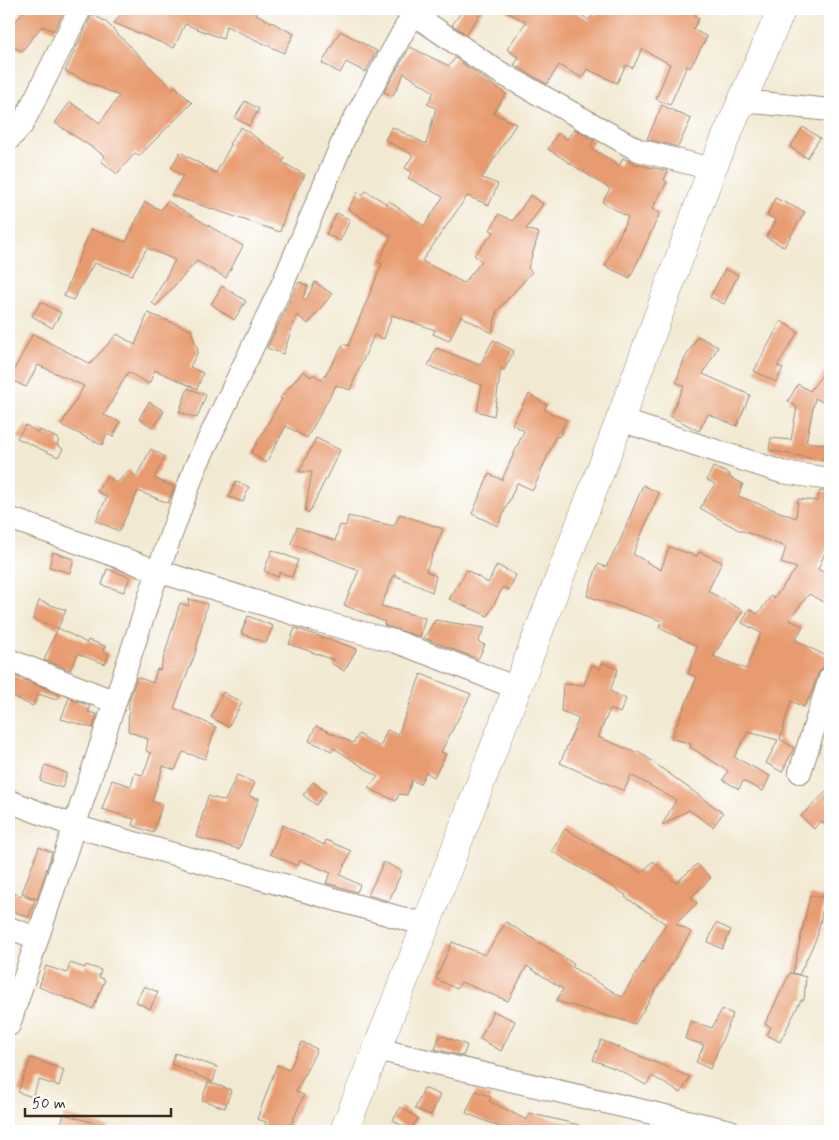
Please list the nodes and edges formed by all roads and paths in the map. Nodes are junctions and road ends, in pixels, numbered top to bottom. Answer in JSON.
{"nodes":[{"id":1,"x":80,"y":9,"type":"edge"},
{"id":2,"x":782,"y":9,"type":"edge"},
{"id":3,"x":409,"y":11,"type":"edge"},
{"id":4,"x":744,"y":101,"type":"junction"},
{"id":5,"x":830,"y":110,"type":"edge"},
{"id":6,"x":9,"y":139,"type":"edge"},
{"id":7,"x":712,"y":169,"type":"junction"},
{"id":8,"x":620,"y":420,"type":"junction"},
{"id":9,"x":830,"y":479,"type":"edge"},
{"id":10,"x":9,"y":518,"type":"edge"},
{"id":11,"x":158,"y":571,"type":"junction"},
{"id":12,"x":9,"y":660,"type":"edge"},
{"id":13,"x":830,"y":678,"type":"edge"},
{"id":14,"x":517,"y":688,"type":"junction"},
{"id":15,"x":115,"y":702,"type":"junction"},
{"id":16,"x":800,"y":772,"type":"dead end"},
{"id":17,"x":9,"y":801,"type":"edge"},
{"id":18,"x":74,"y":826,"type":"junction"},
{"id":19,"x":426,"y":925,"type":"junction"},
{"id":20,"x":9,"y":928,"type":"edge"},
{"id":21,"x":38,"y":938,"type":"junction"},
{"id":22,"x":9,"y":1025,"type":"edge"},
{"id":23,"x":376,"y":1049,"type":"junction"},
{"id":24,"x":344,"y":1131,"type":"edge"},
{"id":25,"x":730,"y":1131,"type":"edge"}],
"edges":[{"from":1,"to":6,"type":"street"},
{"from":2,"to":4,"type":"highway"},
{"from":3,"to":7,"type":"street"},
{"from":3,"to":11,"type":"street"},
{"from":4,"to":5,"type":"street"},
{"from":4,"to":7,"type":"highway"},
{"from":7,"to":8,"type":"highway"},
{"from":8,"to":9,"type":"street"},
{"from":8,"to":14,"type":"highway"},
{"from":10,"to":11,"type":"street"},
{"from":11,"to":14,"type":"street"},
{"from":11,"to":15,"type":"street"},
{"from":12,"to":15,"type":"street"},
{"from":13,"to":16,"type":"street"},
{"from":14,"to":19,"type":"highway"},
{"from":15,"to":18,"type":"street"},
{"from":17,"to":18,"type":"street"},
{"from":18,"to":19,"type":"street"},
{"from":18,"to":21,"type":"street"},
{"from":19,"to":23,"type":"highway"},
{"from":20,"to":21,"type":"street"},
{"from":21,"to":22,"type":"street"},
{"from":23,"to":24,"type":"highway"},
{"from":23,"to":25,"type":"street"}]}
